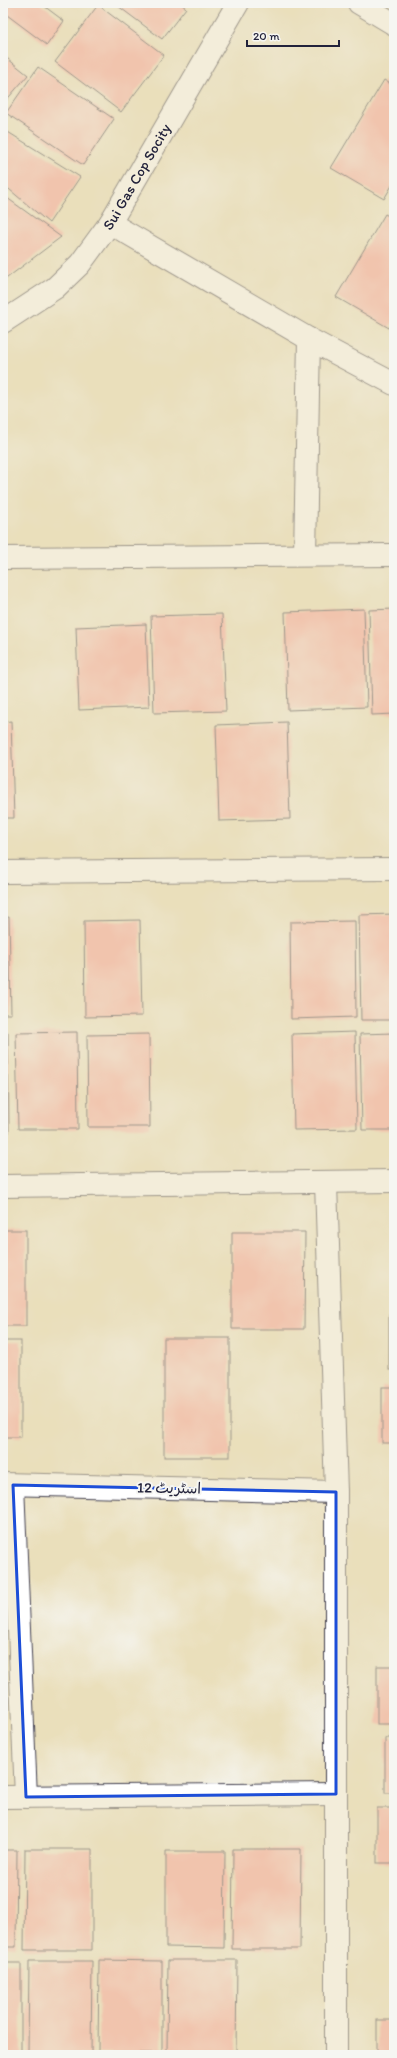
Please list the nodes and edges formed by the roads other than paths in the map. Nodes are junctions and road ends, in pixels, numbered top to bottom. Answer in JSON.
{"nodes":[{"id":1,"x":238,"y":3,"type":"edge"},
{"id":2,"x":359,"y":3,"type":"edge"},
{"id":3,"x":394,"y":24,"type":"edge"},
{"id":4,"x":110,"y":223,"type":"junction"},
{"id":5,"x":3,"y":322,"type":"edge"},
{"id":6,"x":309,"y":339,"type":"junction"},
{"id":7,"x":394,"y":384,"type":"edge"},
{"id":8,"x":305,"y":555,"type":"junction"},
{"id":9,"x":394,"y":555,"type":"edge"},
{"id":10,"x":3,"y":558,"type":"edge"},
{"id":11,"x":394,"y":869,"type":"edge"},
{"id":12,"x":3,"y":872,"type":"edge"},
{"id":13,"x":394,"y":1182,"type":"edge"},
{"id":14,"x":326,"y":1183,"type":"junction"},
{"id":15,"x":3,"y":1186,"type":"edge"},
{"id":16,"x":8,"y":1484,"type":"edge"},
{"id":17,"x":336,"y":1492,"type":"junction"},
{"id":18,"x":336,"y":1794,"type":"junction"},
{"id":19,"x":3,"y":1797,"type":"edge"},
{"id":20,"x":26,"y":1797,"type":"junction"},
{"id":21,"x":336,"y":2055,"type":"edge"}],
"edges":[{"from":1,"to":4,"type":"street","name":"Sui Gas Cop Socity"},
{"from":2,"to":3,"type":"street"},
{"from":4,"to":5,"type":"street","name":"Sui Gas Cop Socity"},
{"from":4,"to":6,"type":"street"},
{"from":6,"to":7,"type":"street"},
{"from":6,"to":8,"type":"street"},
{"from":8,"to":9,"type":"street"},
{"from":8,"to":10,"type":"street"},
{"from":11,"to":12,"type":"street"},
{"from":13,"to":14,"type":"street"},
{"from":14,"to":15,"type":"street"},
{"from":14,"to":17,"type":"street"},
{"from":16,"to":17,"type":"street","name":"اسٹریٹ 12"},
{"from":16,"to":20,"type":"street"},
{"from":17,"to":18,"type":"street"},
{"from":18,"to":20,"type":"street"},
{"from":18,"to":21,"type":"street"},
{"from":19,"to":20,"type":"street"}]}
